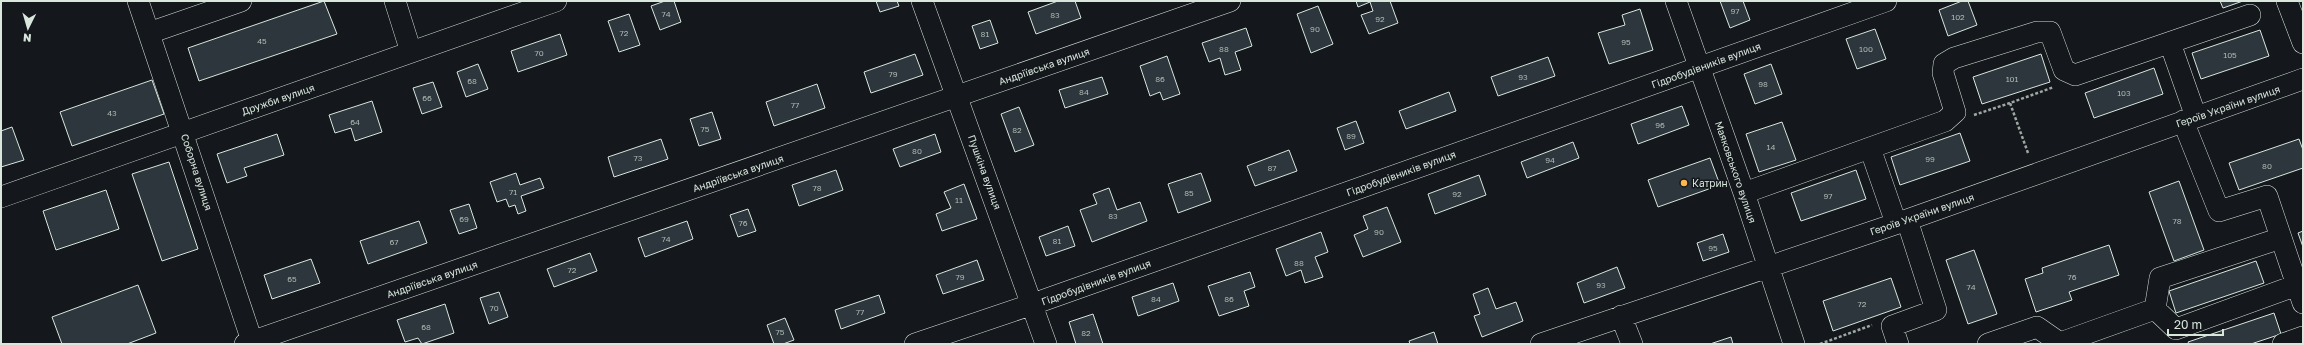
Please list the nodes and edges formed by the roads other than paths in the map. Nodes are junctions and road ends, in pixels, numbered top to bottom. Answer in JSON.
{"nodes":[{"id":1,"x":138,"y":1,"type":"edge"},
{"id":2,"x":241,"y":1,"type":"edge"},
{"id":3,"x":395,"y":1,"type":"edge"},
{"id":4,"x":556,"y":1,"type":"edge"},
{"id":5,"x":922,"y":1,"type":"edge"},
{"id":6,"x":1230,"y":1,"type":"edge"},
{"id":7,"x":1676,"y":1,"type":"edge"},
{"id":8,"x":1886,"y":1,"type":"edge"},
{"id":9,"x":2287,"y":1,"type":"edge"},
{"id":10,"x":2250,"y":14,"type":"dead end"},
{"id":11,"x":149,"y":33,"type":"junction"},
{"id":12,"x":2303,"y":43,"type":"edge"},
{"id":13,"x":2170,"y":44,"type":"junction"},
{"id":14,"x":411,"y":52,"type":"junction"},
{"id":15,"x":1699,"y":68,"type":"junction"},
{"id":16,"x":2303,"y":79,"type":"edge"},
{"id":17,"x":958,"y":97,"type":"junction"},
{"id":18,"x":2189,"y":119,"type":"junction"},
{"id":19,"x":184,"y":132,"type":"junction"},
{"id":20,"x":1870,"y":148,"type":"junction"},
{"id":21,"x":1744,"y":193,"type":"junction"},
{"id":22,"x":1,"y":197,"type":"edge"},
{"id":23,"x":1902,"y":221,"type":"junction"},
{"id":24,"x":2281,"y":238,"type":"junction"},
{"id":25,"x":1767,"y":266,"type":"junction"},
{"id":26,"x":2300,"y":294,"type":"edge"},
{"id":27,"x":1033,"y":304,"type":"junction"},
{"id":28,"x":2155,"y":309,"type":"junction"},
{"id":29,"x":1621,"y":316,"type":"junction"},
{"id":30,"x":1895,"y":335,"type":"edge"},
{"id":31,"x":2303,"y":337,"type":"edge"},
{"id":32,"x":250,"y":343,"type":"edge"},
{"id":33,"x":915,"y":344,"type":"edge"},
{"id":34,"x":1046,"y":344,"type":"edge"},
{"id":35,"x":1540,"y":344,"type":"edge"},
{"id":36,"x":1632,"y":344,"type":"edge"},
{"id":37,"x":1794,"y":344,"type":"edge"},
{"id":38,"x":1988,"y":344,"type":"edge"},
{"id":39,"x":2283,"y":344,"type":"edge"}],
"edges":[{"from":1,"to":11,"type":"street","name":"Соборна вулиця"},
{"from":2,"to":11,"type":"street"},
{"from":3,"to":14,"type":"street"},
{"from":4,"to":14,"type":"street","name":"Дружби вулиця"},
{"from":5,"to":17,"type":"street","name":"Пушкіна вулиця"},
{"from":6,"to":17,"type":"street","name":"Андріївська вулиця"},
{"from":7,"to":15,"type":"street","name":"Маяковського вулиця"},
{"from":8,"to":15,"type":"street","name":"Гідробудівників вулиця"},
{"from":9,"to":12,"type":"street"},
{"from":10,"to":13,"type":"street"},
{"from":11,"to":19,"type":"street","name":"Соборна вулиця"},
{"from":13,"to":18,"type":"street"},
{"from":13,"to":20,"type":"street"},
{"from":14,"to":19,"type":"street","name":"Дружби вулиця"},
{"from":15,"to":21,"type":"street","name":"Маяковського вулиця"},
{"from":15,"to":27,"type":"street","name":"Гідробудівників вулиця"},
{"from":16,"to":18,"type":"street","name":"Героїв України вулиця"},
{"from":17,"to":27,"type":"street","name":"Пушкіна вулиця"},
{"from":17,"to":32,"type":"street","name":"Андріївська вулиця"},
{"from":18,"to":23,"type":"street","name":"Героїв України вулиця"},
{"from":18,"to":24,"type":"street"},
{"from":19,"to":22,"type":"street","name":"Дружби вулиця"},
{"from":19,"to":32,"type":"street","name":"Соборна вулиця"},
{"from":20,"to":21,"type":"street"},
{"from":20,"to":23,"type":"street"},
{"from":21,"to":25,"type":"street","name":"Маяковського вулиця"},
{"from":23,"to":25,"type":"street","name":"Героїв України вулиця"},
{"from":23,"to":30,"type":"street"},
{"from":24,"to":26,"type":"street"},
{"from":24,"to":28,"type":"street"},
{"from":25,"to":29,"type":"street","name":"Героїв України вулиця"},
{"from":25,"to":37,"type":"street","name":"Маяковського вулиця"},
{"from":26,"to":28,"type":"street"},
{"from":27,"to":33,"type":"street","name":"Гідробудівників вулиця"},
{"from":27,"to":34,"type":"street","name":"Пушкіна вулиця"},
{"from":28,"to":38,"type":"street"},
{"from":29,"to":35,"type":"street","name":"Героїв України вулиця"},
{"from":29,"to":36,"type":"street"},
{"from":31,"to":39,"type":"street"}]}
